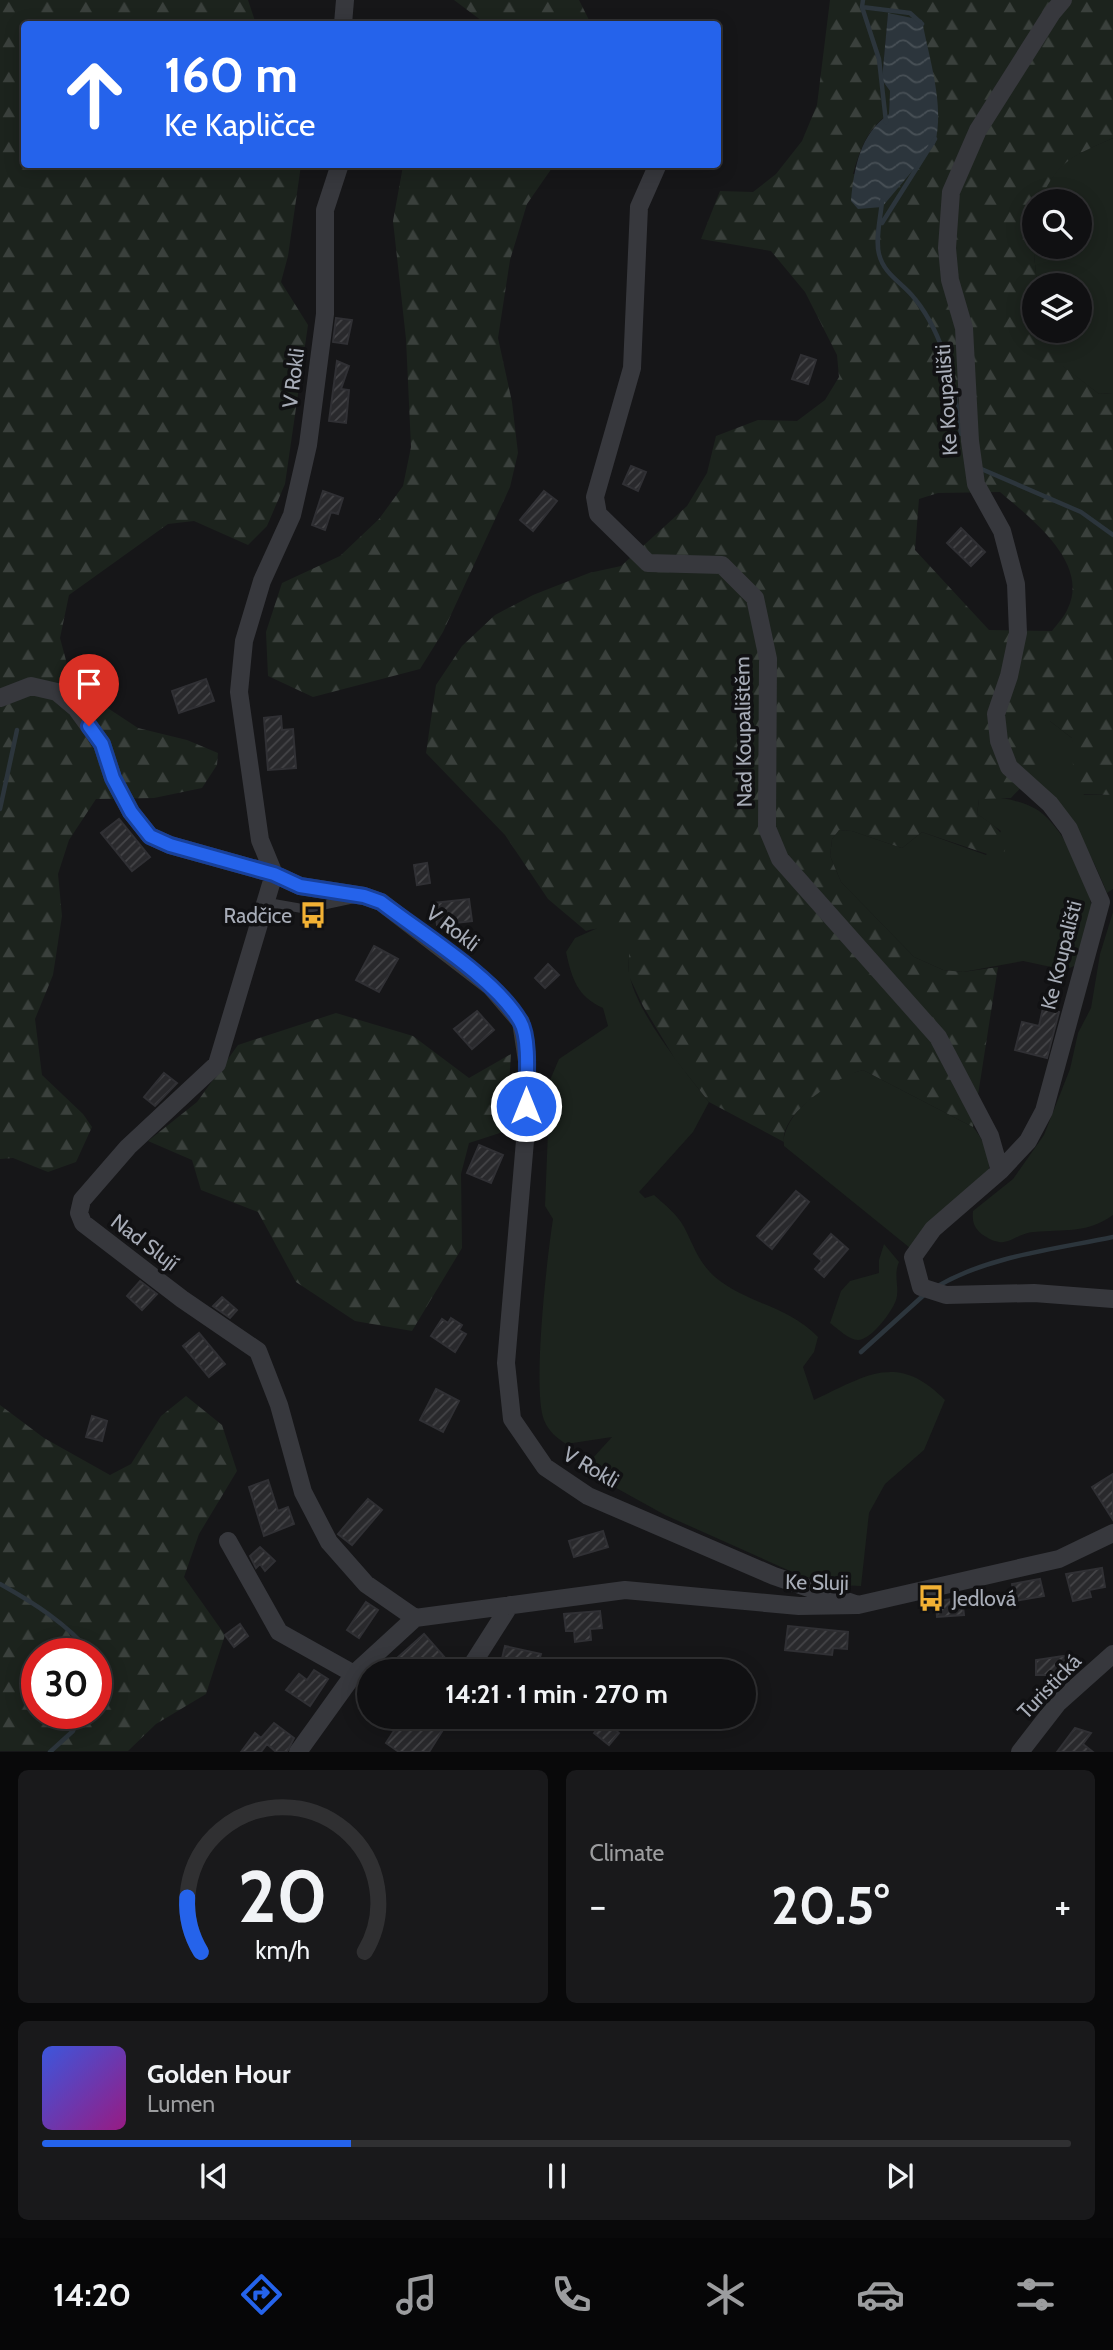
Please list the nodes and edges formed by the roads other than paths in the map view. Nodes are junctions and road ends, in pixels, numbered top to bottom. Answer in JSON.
{"nodes":[{"id":1,"x":345,"y":0,"type":"edge"},
{"id":2,"x":1063,"y":0,"type":"edge"},
{"id":3,"x":343,"y":21,"type":"edge"},
{"id":4,"x":339,"y":168,"type":"edge"},
{"id":5,"x":656,"y":168,"type":"edge"},
{"id":6,"x":0,"y":698,"type":"edge"},
{"id":7,"x":274,"y":874,"type":"junction"},
{"id":8,"x":364,"y":896,"type":"junction"},
{"id":9,"x":265,"y":902,"type":"junction"},
{"id":10,"x":1000,"y":1171,"type":"junction"},
{"id":11,"x":1113,"y":1299,"type":"edge"},
{"id":12,"x":1113,"y":1533,"type":"edge"},
{"id":13,"x":228,"y":1541,"type":"dead end"},
{"id":14,"x":510,"y":1605,"type":"junction"},
{"id":15,"x":858,"y":1605,"type":"junction"},
{"id":16,"x":415,"y":1618,"type":"junction"},
{"id":17,"x":1113,"y":1654,"type":"edge"},
{"id":18,"x":476,"y":1659,"type":"edge"},
{"id":19,"x":354,"y":1674,"type":"junction"},
{"id":20,"x":298,"y":1752,"type":"edge"},
{"id":21,"x":1020,"y":1752,"type":"edge"}],
"edges":[{"from":1,"to":3,"type":"street"},
{"from":2,"to":10,"type":"street","name":"Ke Koupališti"},
{"from":4,"to":7,"type":"street","name":"V Rokli"},
{"from":5,"to":10,"type":"street","name":"Nad Koupalištěm"},
{"from":6,"to":7,"type":"street"},
{"from":7,"to":8,"type":"street","name":"V Rokli"},
{"from":7,"to":9,"type":"street","name":"Nad Slují"},
{"from":8,"to":9,"type":"lane"},
{"from":8,"to":15,"type":"street","name":"V Rokli"},
{"from":9,"to":16,"type":"street","name":"Nad Slují"},
{"from":10,"to":11,"type":"street","name":"Ke Koupališti"},
{"from":12,"to":15,"type":"street","name":"Ke Sluji"},
{"from":13,"to":19,"type":"street"},
{"from":14,"to":15,"type":"street","name":"Ke Sluji"},
{"from":14,"to":16,"type":"street","name":"Ke Sluji"},
{"from":14,"to":18,"type":"street"},
{"from":16,"to":19,"type":"street"},
{"from":17,"to":21,"type":"street","name":"Turistická"},
{"from":19,"to":20,"type":"street"}]}
